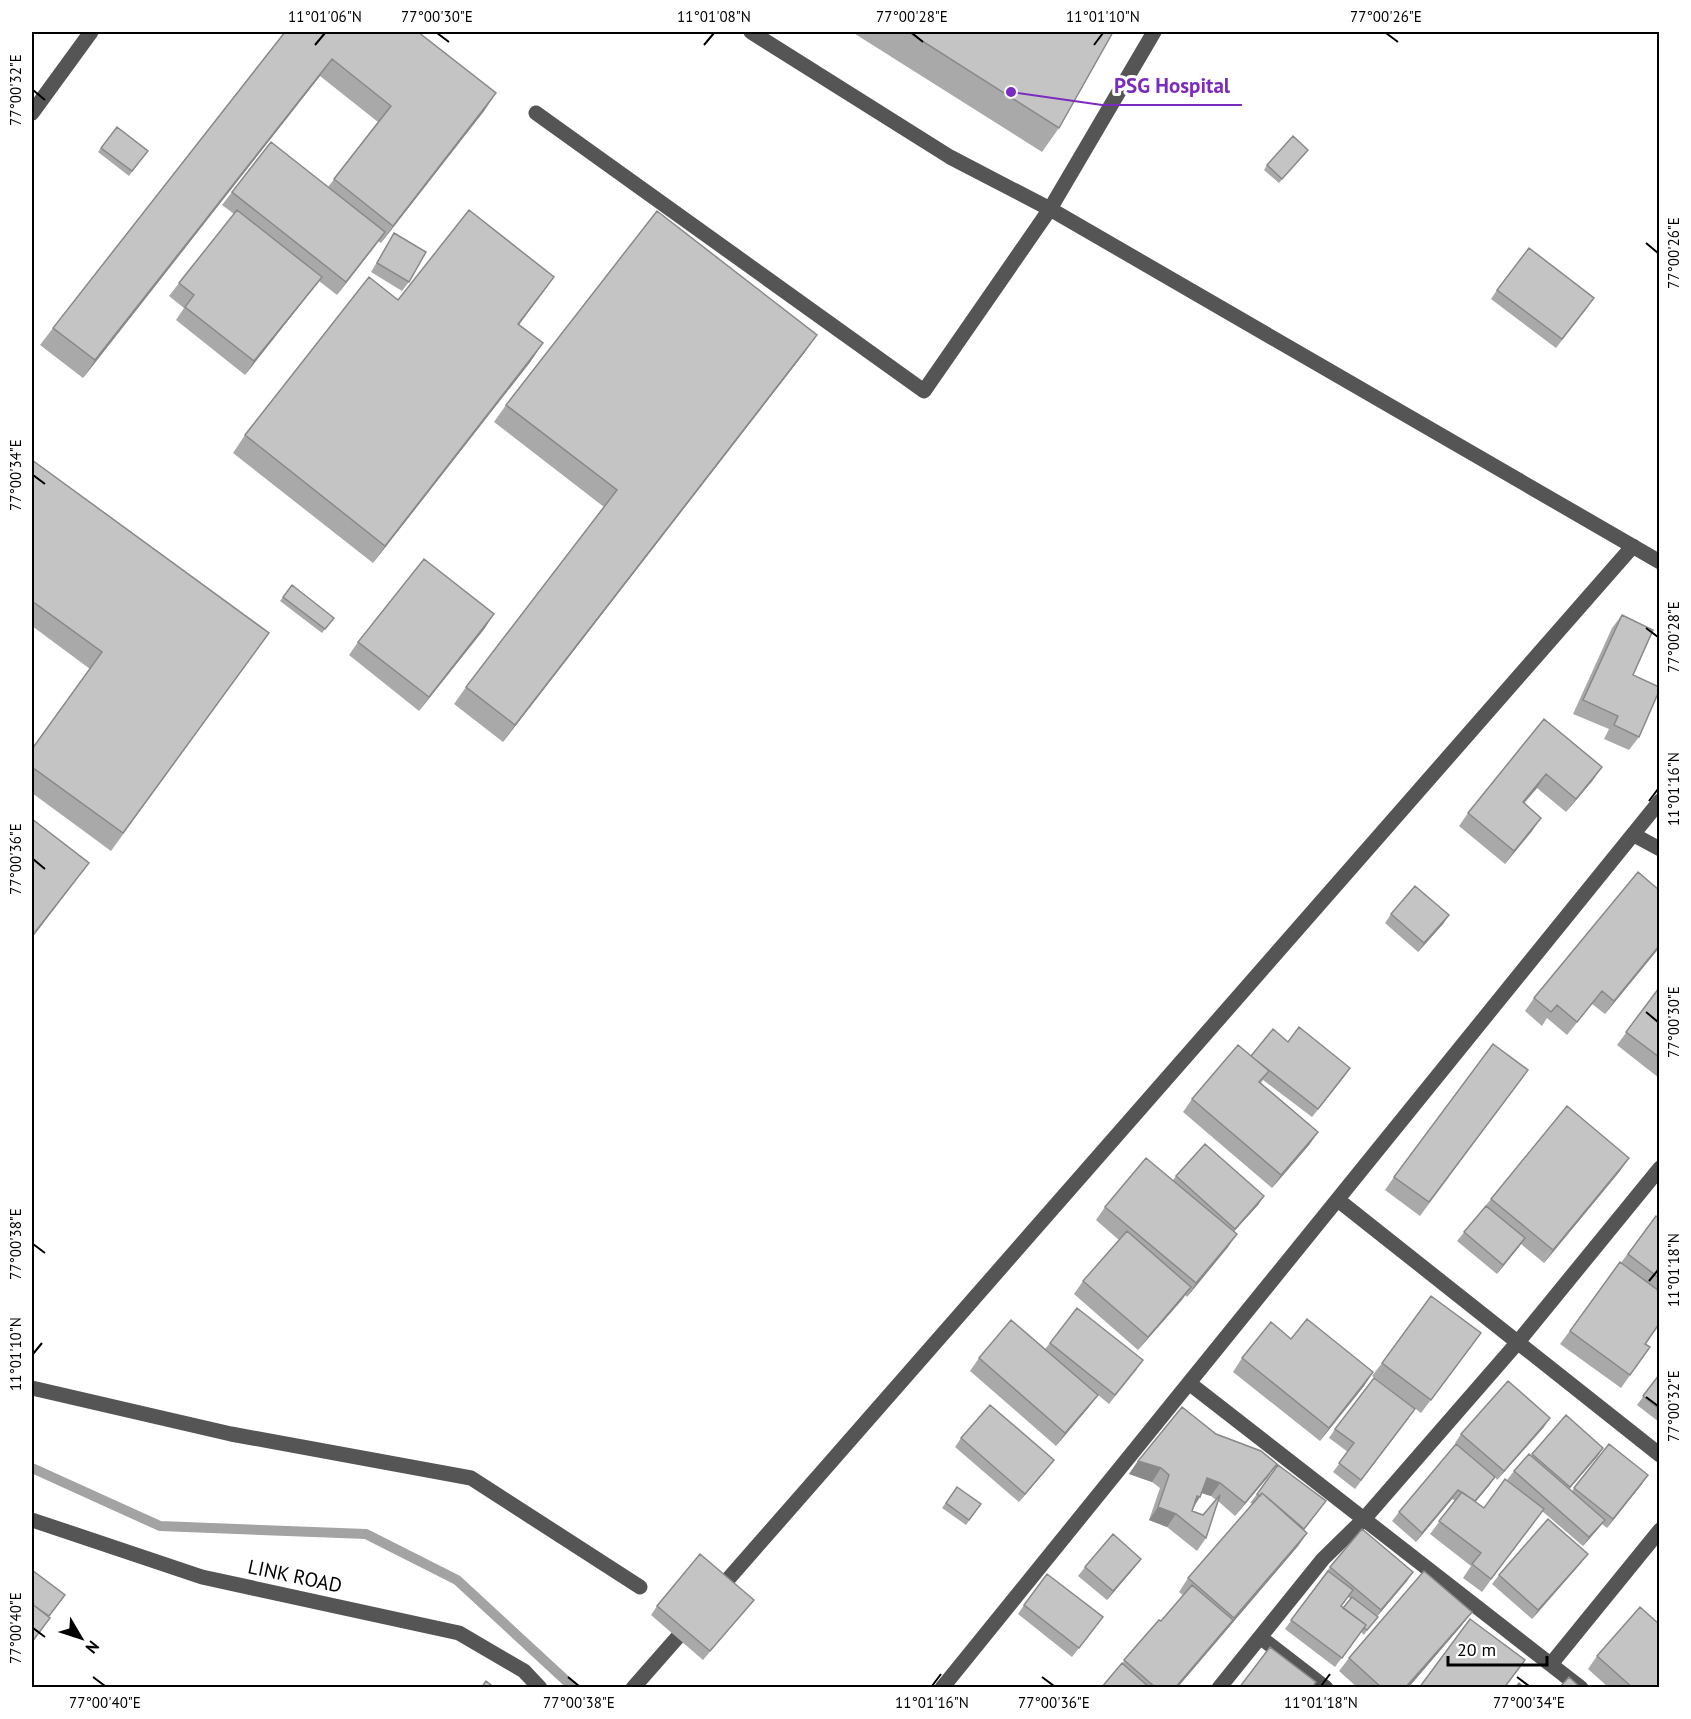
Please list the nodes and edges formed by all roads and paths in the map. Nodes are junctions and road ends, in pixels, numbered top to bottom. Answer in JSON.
{"nodes":[{"id":1,"x":91,"y":32,"type":"edge"},
{"id":2,"x":751,"y":32,"type":"edge"},
{"id":3,"x":1154,"y":32,"type":"edge"},
{"id":4,"x":32,"y":113,"type":"edge"},
{"id":5,"x":536,"y":113,"type":"dead end"},
{"id":6,"x":1050,"y":209,"type":"junction"},
{"id":7,"x":1633,"y":546,"type":"junction"},
{"id":8,"x":1659,"y":562,"type":"edge"},
{"id":9,"x":1659,"y":801,"type":"edge"},
{"id":10,"x":1634,"y":835,"type":"junction"},
{"id":11,"x":1659,"y":849,"type":"edge"},
{"id":12,"x":1659,"y":1168,"type":"edge"},
{"id":13,"x":1338,"y":1200,"type":"junction"},
{"id":14,"x":1518,"y":1342,"type":"junction"},
{"id":15,"x":1189,"y":1383,"type":"junction"},
{"id":16,"x":32,"y":1388,"type":"edge"},
{"id":17,"x":1659,"y":1455,"type":"edge"},
{"id":18,"x":1364,"y":1519,"type":"junction"},
{"id":19,"x":32,"y":1520,"type":"edge"},
{"id":20,"x":1659,"y":1530,"type":"edge"},
{"id":21,"x":640,"y":1587,"type":"dead end"},
{"id":22,"x":1260,"y":1637,"type":"junction"},
{"id":23,"x":1551,"y":1664,"type":"junction"},
{"id":24,"x":540,"y":1688,"type":"edge"},
{"id":25,"x":633,"y":1688,"type":"edge"},
{"id":26,"x":942,"y":1688,"type":"edge"},
{"id":27,"x":1219,"y":1688,"type":"edge"},
{"id":28,"x":1326,"y":1688,"type":"edge"},
{"id":29,"x":1581,"y":1688,"type":"edge"}],
"edges":[{"from":1,"to":4,"type":"street"},
{"from":2,"to":6,"type":"street"},
{"from":3,"to":6,"type":"street"},
{"from":5,"to":6,"type":"street"},
{"from":6,"to":7,"type":"street"},
{"from":7,"to":8,"type":"street"},
{"from":7,"to":25,"type":"street"},
{"from":9,"to":10,"type":"street"},
{"from":10,"to":11,"type":"street"},
{"from":10,"to":13,"type":"street"},
{"from":12,"to":14,"type":"street"},
{"from":13,"to":14,"type":"street"},
{"from":13,"to":15,"type":"street"},
{"from":14,"to":17,"type":"street"},
{"from":14,"to":18,"type":"street"},
{"from":15,"to":18,"type":"street"},
{"from":15,"to":26,"type":"street"},
{"from":16,"to":21,"type":"street"},
{"from":18,"to":22,"type":"street"},
{"from":18,"to":23,"type":"street"},
{"from":19,"to":24,"type":"street","name":"LINK ROAD"},
{"from":20,"to":23,"type":"street"},
{"from":22,"to":27,"type":"street"},
{"from":22,"to":28,"type":"street"},
{"from":23,"to":29,"type":"street"}]}
